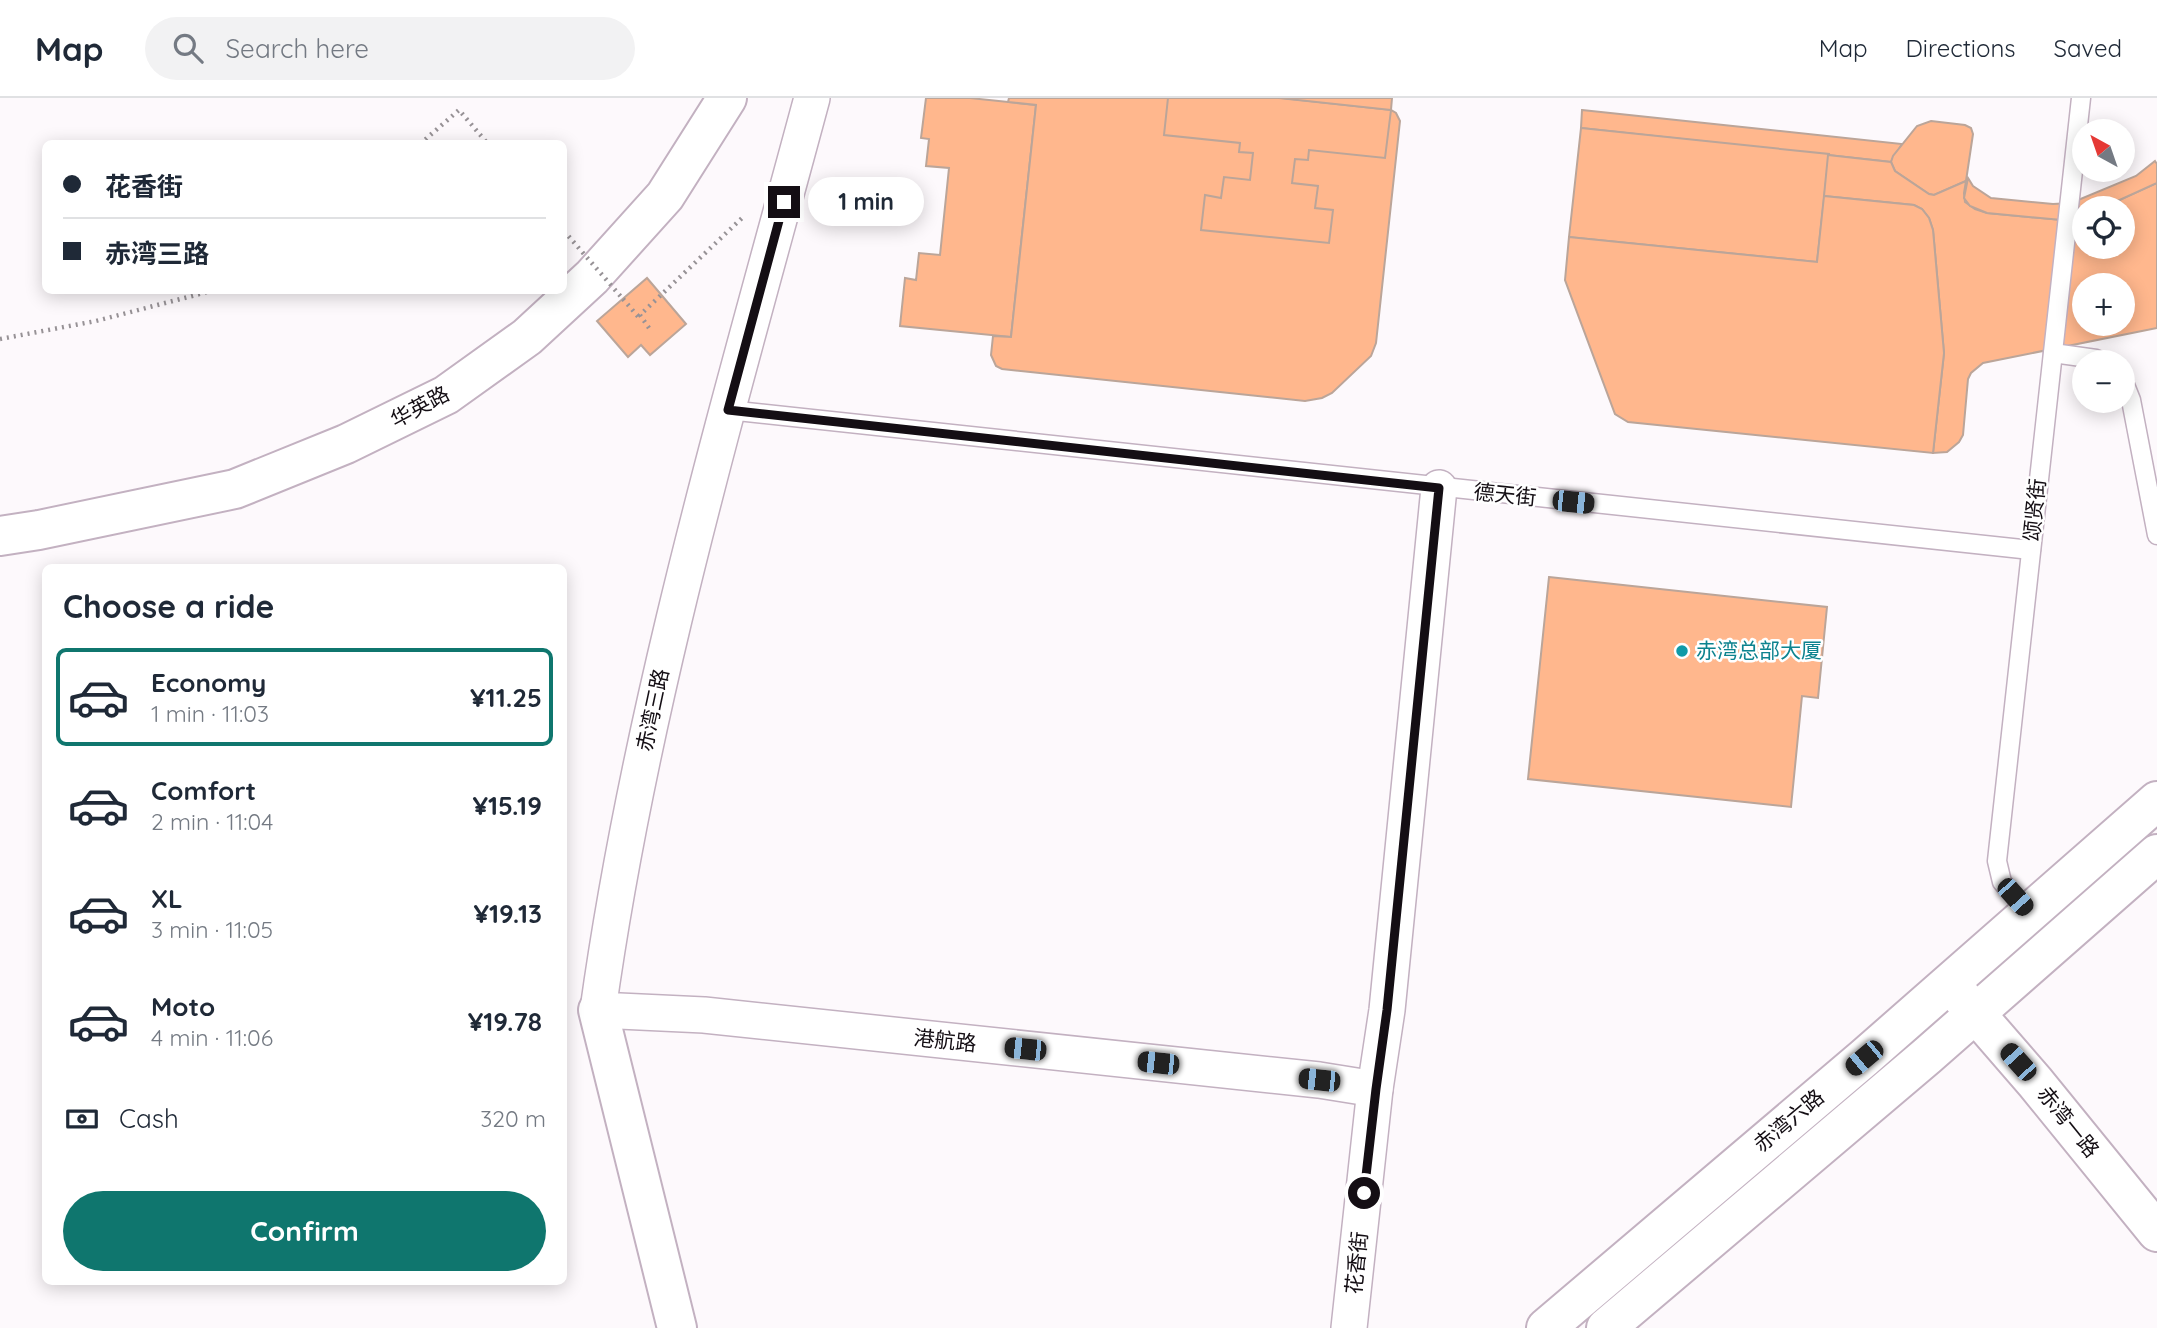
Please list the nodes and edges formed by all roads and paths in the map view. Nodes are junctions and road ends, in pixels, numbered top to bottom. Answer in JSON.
{"nodes":[{"id":1,"x":727,"y":98,"type":"edge"},
{"id":2,"x":812,"y":98,"type":"edge"},
{"id":3,"x":2081,"y":98,"type":"edge"},
{"id":4,"x":425,"y":140,"type":"edge"},
{"id":5,"x":485,"y":140,"type":"edge"},
{"id":6,"x":743,"y":218,"type":"dead end"},
{"id":7,"x":567,"y":235,"type":"edge"},
{"id":8,"x":200,"y":294,"type":"edge"},
{"id":9,"x":0,"y":339,"type":"edge"},
{"id":10,"x":2053,"y":353,"type":"junction"},
{"id":11,"x":2072,"y":356,"type":"edge"},
{"id":12,"x":728,"y":410,"type":"junction"},
{"id":13,"x":2134,"y":413,"type":"edge"},
{"id":14,"x":1439,"y":488,"type":"junction"},
{"id":15,"x":2157,"y":535,"type":"edge"},
{"id":16,"x":0,"y":536,"type":"edge"},
{"id":17,"x":2031,"y":551,"type":"junction"},
{"id":18,"x":2157,"y":802,"type":"edge"},
{"id":19,"x":2157,"y":854,"type":"edge"},
{"id":20,"x":2029,"y":912,"type":"junction"},
{"id":21,"x":1949,"y":983,"type":"junction"},
{"id":22,"x":598,"y":1010,"type":"junction"},
{"id":23,"x":1975,"y":1012,"type":"junction"},
{"id":24,"x":1376,"y":1089,"type":"junction"},
{"id":25,"x":2157,"y":1232,"type":"edge"},
{"id":26,"x":677,"y":1328,"type":"edge"},
{"id":27,"x":1349,"y":1328,"type":"edge"},
{"id":28,"x":1546,"y":1328,"type":"edge"},
{"id":29,"x":1606,"y":1328,"type":"edge"}],
"edges":[{"from":1,"to":16,"type":"street","name":"华英路"},
{"from":2,"to":12,"type":"street","name":"赤湾三路"},
{"from":3,"to":10,"type":"lane","name":"颂贤街"},
{"from":4,"to":5,"type":"path"},
{"from":6,"to":7,"type":"path","bridge":true},
{"from":8,"to":9,"type":"path"},
{"from":10,"to":11,"type":"lane"},
{"from":10,"to":17,"type":"lane","name":"颂贤街"},
{"from":12,"to":14,"type":"lane","name":"德天街"},
{"from":12,"to":22,"type":"street","name":"赤湾三路"},
{"from":13,"to":15,"type":"lane"},
{"from":14,"to":17,"type":"lane","name":"德天街"},
{"from":14,"to":24,"type":"street","name":"花香街"},
{"from":17,"to":20,"type":"lane","name":"颂贤街"},
{"from":18,"to":20,"type":"street","name":"赤湾六路"},
{"from":19,"to":23,"type":"street","name":"赤湾六路"},
{"from":20,"to":21,"type":"street","name":"赤湾六路"},
{"from":21,"to":23,"type":"street","name":"赤湾一路"},
{"from":21,"to":28,"type":"street","name":"赤湾六路"},
{"from":22,"to":24,"type":"street","name":"港航路"},
{"from":22,"to":26,"type":"street","name":"赤湾三路"},
{"from":23,"to":25,"type":"street","name":"赤湾一路"},
{"from":23,"to":29,"type":"street","name":"赤湾六路"},
{"from":24,"to":27,"type":"street","name":"花香街"}]}
